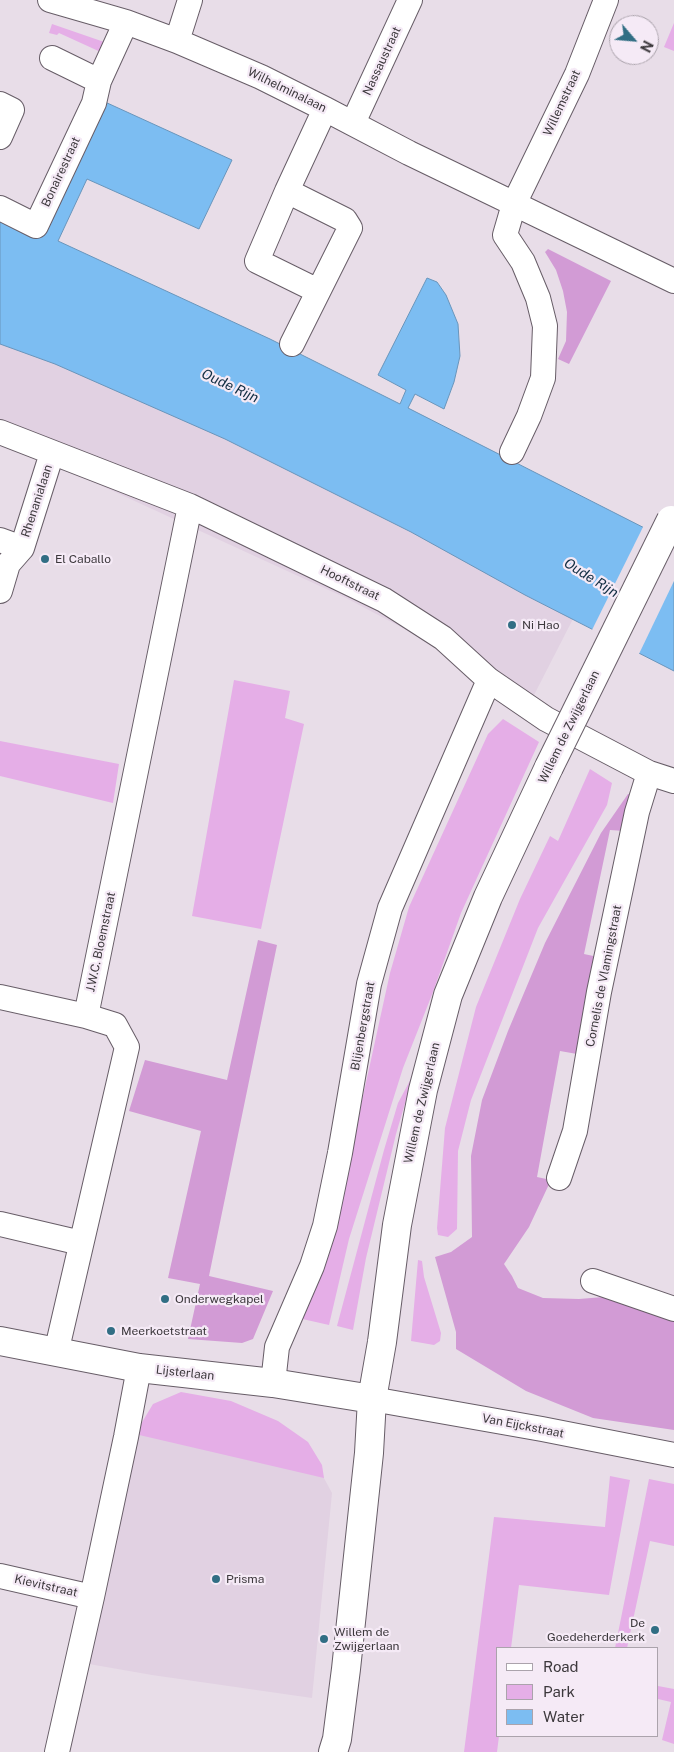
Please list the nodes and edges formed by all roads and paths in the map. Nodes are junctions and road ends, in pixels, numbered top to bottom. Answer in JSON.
{"nodes":[{"id":1,"x":50,"y":0,"type":"edge"},
{"id":2,"x":190,"y":0,"type":"edge"},
{"id":3,"x":410,"y":0,"type":"edge"},
{"id":4,"x":606,"y":0,"type":"edge"},
{"id":5,"x":126,"y":22,"type":"junction"},
{"id":6,"x":177,"y":41,"type":"junction"},
{"id":7,"x":52,"y":58,"type":"dead end"},
{"id":8,"x":99,"y":81,"type":"junction"},
{"id":9,"x":0,"y":104,"type":"edge"},
{"id":10,"x":326,"y":108,"type":"junction"},
{"id":11,"x":353,"y":123,"type":"junction"},
{"id":12,"x":0,"y":137,"type":"edge"},
{"id":13,"x":288,"y":191,"type":"junction"},
{"id":14,"x":514,"y":204,"type":"junction"},
{"id":15,"x":0,"y":208,"type":"edge"},
{"id":16,"x":674,"y":281,"type":"edge"},
{"id":17,"x":318,"y":291,"type":"junction"},
{"id":18,"x":292,"y":344,"type":"dead end"},
{"id":19,"x":0,"y":432,"type":"edge"},
{"id":20,"x":512,"y":452,"type":"dead end"},
{"id":21,"x":52,"y":453,"type":"junction"},
{"id":22,"x":190,"y":506,"type":"junction"},
{"id":23,"x":674,"y":513,"type":"edge"},
{"id":24,"x":11,"y":544,"type":"edge"},
{"id":25,"x":0,"y":591,"type":"edge"},
{"id":26,"x":489,"y":680,"type":"junction"},
{"id":27,"x":648,"y":773,"type":"junction"},
{"id":28,"x":674,"y":781,"type":"edge"},
{"id":29,"x":0,"y":998,"type":"edge"},
{"id":30,"x":86,"y":1016,"type":"junction"},
{"id":31,"x":559,"y":1178,"type":"dead end"},
{"id":32,"x":0,"y":1224,"type":"edge"},
{"id":33,"x":81,"y":1243,"type":"junction"},
{"id":34,"x":593,"y":1281,"type":"dead end"},
{"id":35,"x":674,"y":1309,"type":"edge"},
{"id":36,"x":0,"y":1341,"type":"edge"},
{"id":37,"x":56,"y":1353,"type":"junction"},
{"id":38,"x":139,"y":1368,"type":"junction"},
{"id":39,"x":273,"y":1383,"type":"junction"},
{"id":40,"x":372,"y":1399,"type":"junction"},
{"id":41,"x":674,"y":1455,"type":"edge"},
{"id":42,"x":0,"y":1576,"type":"edge"},
{"id":43,"x":92,"y":1597,"type":"junction"},
{"id":44,"x":336,"y":1748,"type":"edge"},
{"id":45,"x":57,"y":1752,"type":"edge"}],
"edges":[{"from":1,"to":5,"type":"street","name":"Wilhelminalaan"},
{"from":2,"to":6,"type":"street"},
{"from":3,"to":11,"type":"street","name":"Nassaustraat"},
{"from":4,"to":14,"type":"street","name":"Willemstraat"},
{"from":5,"to":6,"type":"street","name":"Wilhelminalaan"},
{"from":5,"to":8,"type":"street","name":"Bonairestraat"},
{"from":6,"to":10,"type":"street","name":"Wilhelminalaan"},
{"from":7,"to":8,"type":"street"},
{"from":8,"to":15,"type":"street","name":"Bonairestraat"},
{"from":9,"to":12,"type":"street"},
{"from":10,"to":11,"type":"street","name":"Wilhelminalaan"},
{"from":10,"to":13,"type":"street"},
{"from":11,"to":14,"type":"street","name":"Wilhelminalaan"},
{"from":13,"to":17,"type":"street"},
{"from":13,"to":17,"type":"street"},
{"from":14,"to":16,"type":"street","name":"Wilhelminalaan"},
{"from":14,"to":20,"type":"street"},
{"from":17,"to":18,"type":"street"},
{"from":19,"to":21,"type":"street","name":"Hooftstraat"},
{"from":21,"to":22,"type":"street","name":"Hooftstraat"},
{"from":21,"to":24,"type":"street","name":"Rhenanialaan"},
{"from":22,"to":26,"type":"street","name":"Hooftstraat"},
{"from":22,"to":30,"type":"street","name":"J.W.C. Bloemstraat"},
{"from":23,"to":40,"type":"street","name":"Willem de Zwijgerlaan","bridge":true},
{"from":24,"to":25,"type":"street","name":"Rhenanialaan"},
{"from":26,"to":27,"type":"street","name":"Hooftstraat"},
{"from":26,"to":39,"type":"street","name":"Blijenbergstraat"},
{"from":27,"to":28,"type":"street","name":"Hooftstraat"},
{"from":27,"to":31,"type":"street","name":"Cornelis de Vlamingstraat"},
{"from":29,"to":30,"type":"street"},
{"from":30,"to":33,"type":"street"},
{"from":32,"to":33,"type":"street"},
{"from":33,"to":37,"type":"street"},
{"from":34,"to":35,"type":"street"},
{"from":36,"to":37,"type":"street","name":"Lijsterlaan"},
{"from":37,"to":38,"type":"street","name":"Lijsterlaan"},
{"from":38,"to":39,"type":"street","name":"Lijsterlaan"},
{"from":38,"to":43,"type":"street"},
{"from":39,"to":40,"type":"street","name":"Lijsterlaan"},
{"from":40,"to":41,"type":"street","name":"Van Eijckstraat"},
{"from":40,"to":44,"type":"street","name":"Willem de Zwijgerlaan"},
{"from":42,"to":43,"type":"street","name":"Kievitstraat"},
{"from":43,"to":45,"type":"street"}]}
